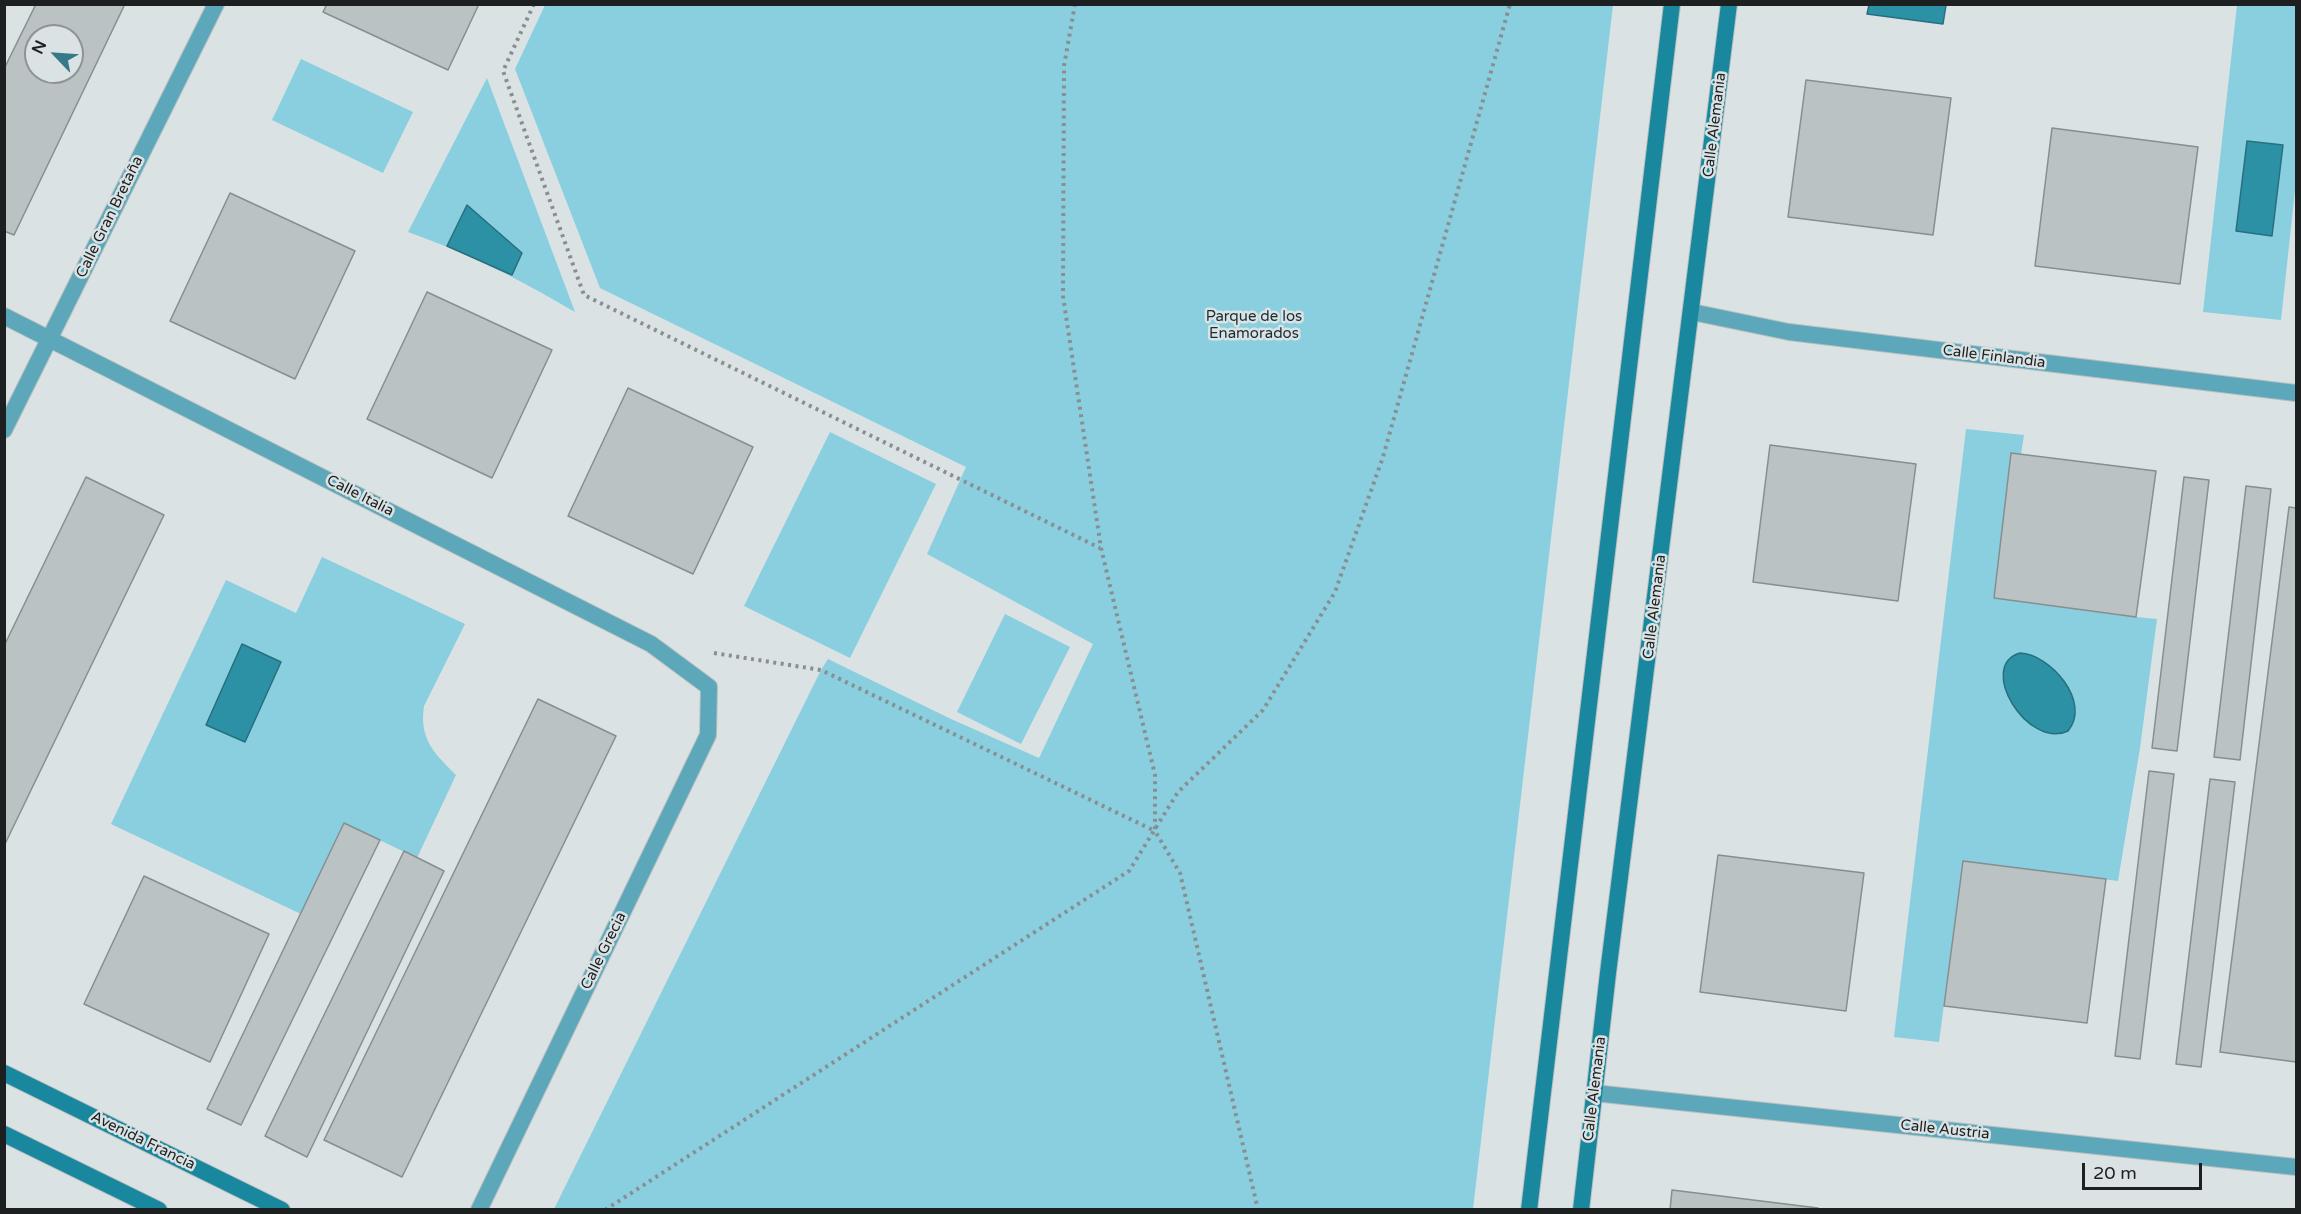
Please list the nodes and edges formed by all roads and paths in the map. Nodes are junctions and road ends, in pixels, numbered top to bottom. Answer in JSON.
{"nodes":[{"id":1,"x":216,"y":4,"type":"edge"},
{"id":2,"x":534,"y":4,"type":"edge"},
{"id":3,"x":1075,"y":4,"type":"edge"},
{"id":4,"x":1510,"y":4,"type":"edge"},
{"id":5,"x":1672,"y":4,"type":"edge"},
{"id":6,"x":1729,"y":4,"type":"edge"},
{"id":7,"x":1692,"y":312,"type":"junction"},
{"id":8,"x":4,"y":316,"type":"edge"},
{"id":9,"x":49,"y":338,"type":"junction"},
{"id":10,"x":2296,"y":393,"type":"edge"},
{"id":11,"x":4,"y":430,"type":"edge"},
{"id":12,"x":1101,"y":548,"type":"junction"},
{"id":13,"x":708,"y":652,"type":"dead end"},
{"id":14,"x":709,"y":687,"type":"joint"},
{"id":15,"x":1155,"y":831,"type":"junction"},
{"id":16,"x":4,"y":1073,"type":"edge"},
{"id":17,"x":1594,"y":1093,"type":"junction"},
{"id":18,"x":4,"y":1134,"type":"edge"},
{"id":19,"x":2296,"y":1167,"type":"edge"},
{"id":20,"x":159,"y":1209,"type":"edge"},
{"id":21,"x":282,"y":1209,"type":"edge"},
{"id":22,"x":479,"y":1209,"type":"edge"},
{"id":23,"x":605,"y":1209,"type":"edge"},
{"id":24,"x":1258,"y":1209,"type":"edge"},
{"id":25,"x":1529,"y":1209,"type":"edge"},
{"id":26,"x":1581,"y":1209,"type":"edge"}],
"edges":[{"from":1,"to":9,"type":"street","name":"Calle Gran Bretaña"},
{"from":2,"to":12,"type":"path"},
{"from":3,"to":12,"type":"path"},
{"from":4,"to":15,"type":"path"},
{"from":5,"to":25,"type":"main road"},
{"from":6,"to":7,"type":"main road","name":"Calle Alemania"},
{"from":7,"to":10,"type":"street","name":"Calle Finlandia"},
{"from":7,"to":17,"type":"main road","name":"Calle Alemania"},
{"from":8,"to":9,"type":"street","name":"Calle Italia"},
{"from":9,"to":11,"type":"street","name":"Calle Gran Bretaña"},
{"from":9,"to":14,"type":"street","name":"Calle Italia"},
{"from":12,"to":15,"type":"path"},
{"from":13,"to":15,"type":"path"},
{"from":14,"to":22,"type":"street","name":"Calle Grecia"},
{"from":15,"to":23,"type":"path"},
{"from":15,"to":24,"type":"path"},
{"from":16,"to":21,"type":"main road","name":"Avenida Francia"},
{"from":17,"to":19,"type":"street","name":"Calle Austria"},
{"from":17,"to":26,"type":"main road","name":"Calle Alemania"},
{"from":18,"to":20,"type":"main road"}]}
